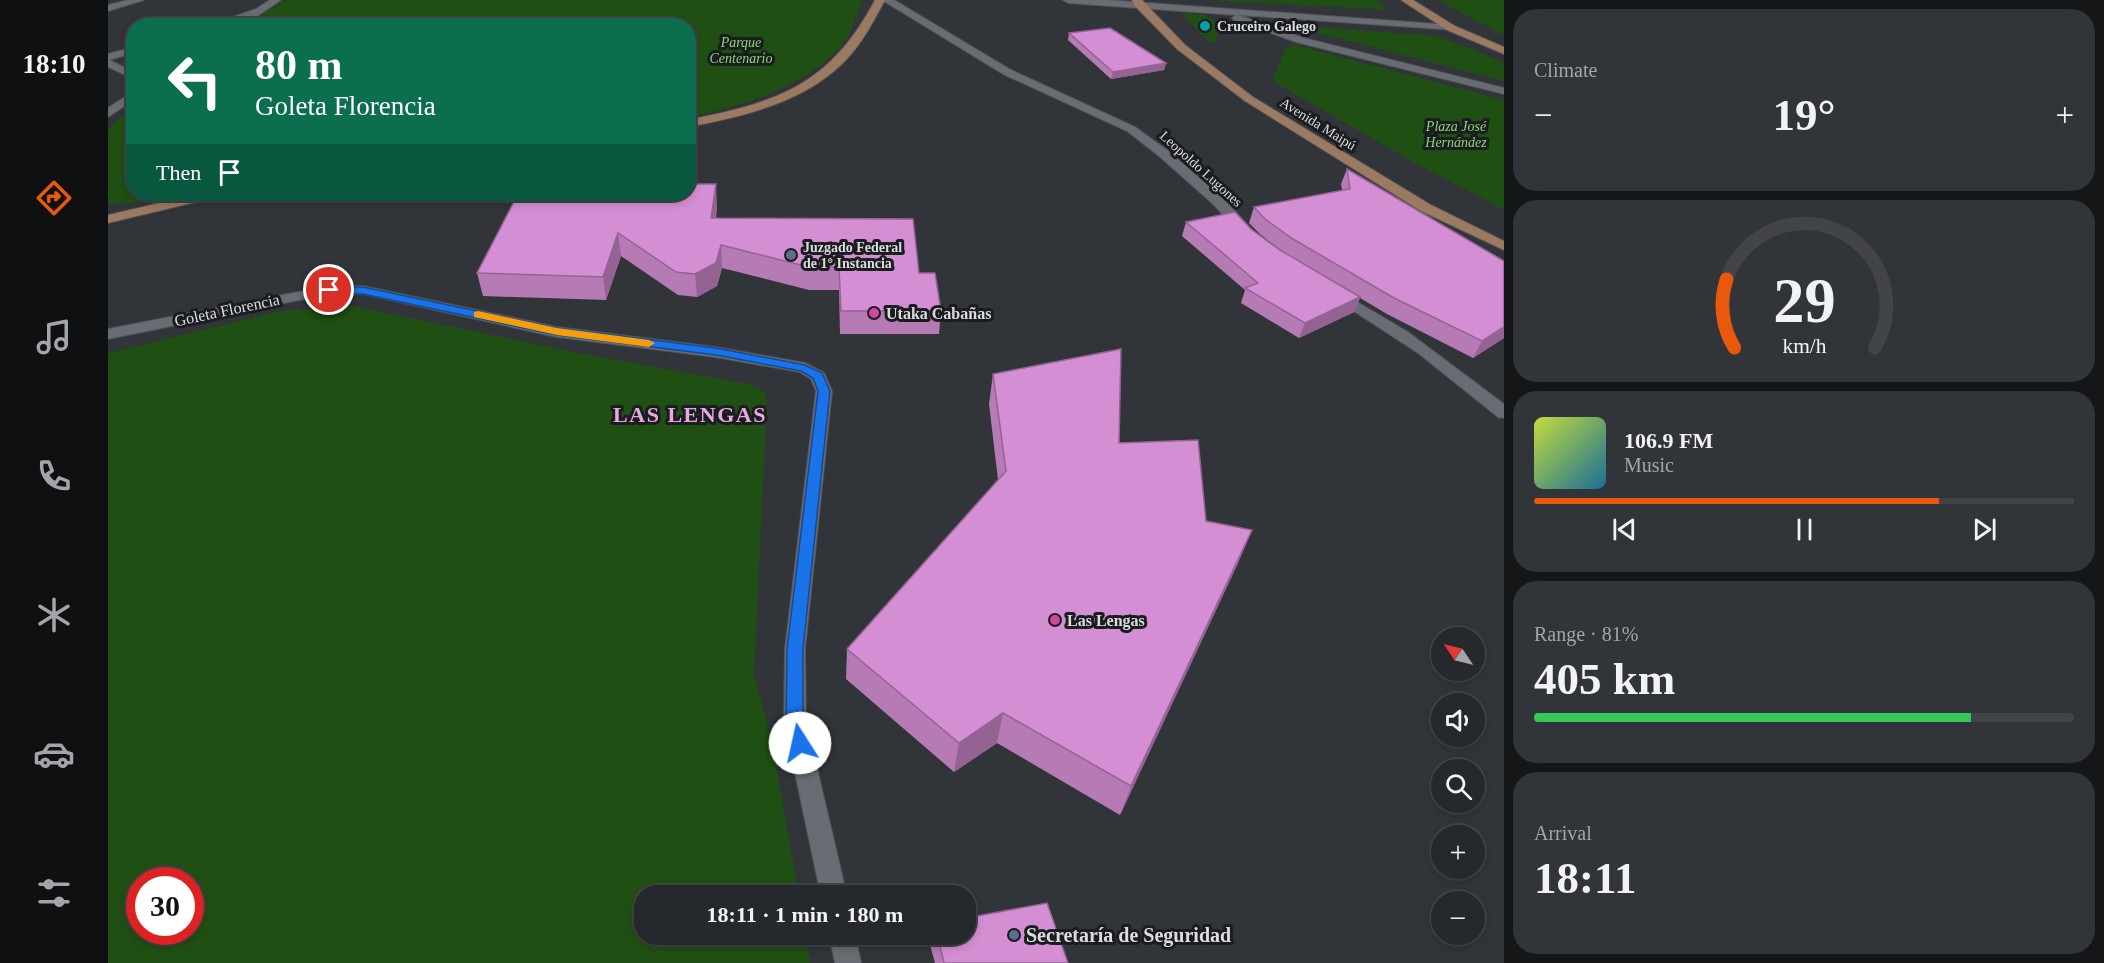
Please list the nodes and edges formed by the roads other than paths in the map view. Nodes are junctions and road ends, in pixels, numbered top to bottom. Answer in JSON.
{"nodes":[{"id":1,"x":139,"y":0,"type":"edge"},
{"id":2,"x":276,"y":0,"type":"edge"},
{"id":3,"x":880,"y":0,"type":"edge"},
{"id":4,"x":887,"y":0,"type":"edge"},
{"id":5,"x":1068,"y":0,"type":"edge"},
{"id":6,"x":1406,"y":0,"type":"edge"},
{"id":7,"x":1138,"y":2,"type":"edge"},
{"id":8,"x":108,"y":9,"type":"edge"},
{"id":9,"x":259,"y":11,"type":"junction"},
{"id":10,"x":1211,"y":11,"type":"junction"},
{"id":11,"x":237,"y":18,"type":"edge"},
{"id":12,"x":249,"y":18,"type":"edge"},
{"id":13,"x":1451,"y":28,"type":"junction"},
{"id":14,"x":1504,"y":51,"type":"edge"},
{"id":15,"x":126,"y":52,"type":"edge"},
{"id":16,"x":108,"y":57,"type":"edge"},
{"id":17,"x":108,"y":63,"type":"edge"},
{"id":18,"x":126,"y":72,"type":"edge"},
{"id":19,"x":1504,"y":91,"type":"edge"},
{"id":20,"x":126,"y":100,"type":"edge"},
{"id":21,"x":108,"y":114,"type":"edge"},
{"id":22,"x":696,"y":122,"type":"edge"},
{"id":23,"x":186,"y":201,"type":"edge"},
{"id":24,"x":148,"y":211,"type":"junction"},
{"id":25,"x":108,"y":213,"type":"edge"},
{"id":26,"x":108,"y":219,"type":"edge"},
{"id":27,"x":108,"y":225,"type":"edge"},
{"id":28,"x":1253,"y":239,"type":"edge"},
{"id":29,"x":1504,"y":246,"type":"edge"},
{"id":30,"x":1329,"y":289,"type":"edge"},
{"id":31,"x":108,"y":334,"type":"edge"},
{"id":32,"x":1504,"y":413,"type":"edge"},
{"id":33,"x":832,"y":885,"type":"edge"},
{"id":34,"x":844,"y":945,"type":"edge"},
{"id":35,"x":848,"y":963,"type":"edge"}],
"edges":[{"from":1,"to":8,"type":"street"},
{"from":2,"to":9,"type":"street"},
{"from":3,"to":22,"type":"main road"},
{"from":4,"to":28,"type":"street","name":"Leopoldo Lugones"},
{"from":5,"to":7,"type":"street"},
{"from":6,"to":13,"type":"main road"},
{"from":7,"to":10,"type":"street"},
{"from":7,"to":29,"type":"main road","name":"Avenida Maipú"},
{"from":9,"to":11,"type":"street"},
{"from":9,"to":12,"type":"street"},
{"from":10,"to":13,"type":"street"},
{"from":10,"to":19,"type":"street"},
{"from":13,"to":14,"type":"main road"},
{"from":15,"to":16,"type":"street"},
{"from":17,"to":18,"type":"street"},
{"from":20,"to":21,"type":"street"},
{"from":23,"to":24,"type":"main road"},
{"from":24,"to":25,"type":"main road"},
{"from":24,"to":26,"type":"main road"},
{"from":24,"to":27,"type":"main road"},
{"from":30,"to":32,"type":"street"},
{"from":31,"to":33,"type":"street","name":"Goleta Florencia"},
{"from":34,"to":35,"type":"street"}]}
